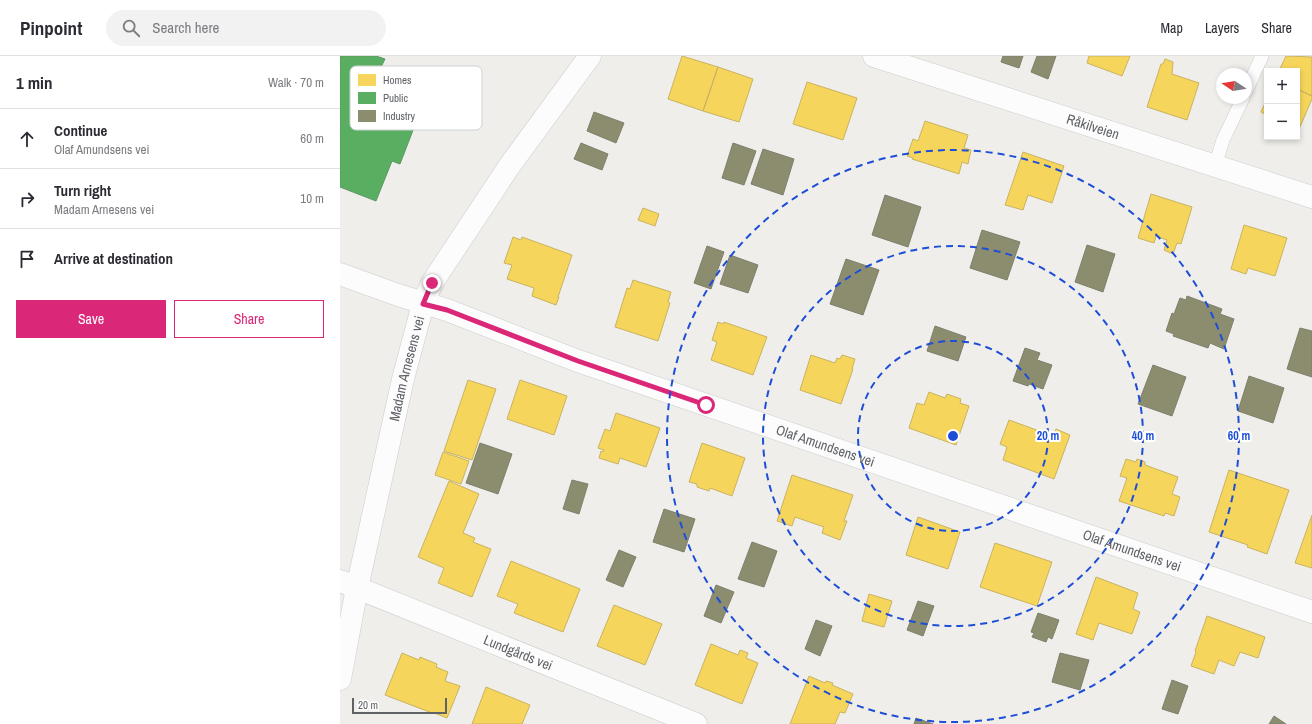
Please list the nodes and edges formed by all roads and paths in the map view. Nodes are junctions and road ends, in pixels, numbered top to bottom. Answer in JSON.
{"nodes":[{"id":1,"x":590,"y":56,"type":"edge"},
{"id":2,"x":874,"y":56,"type":"edge"},
{"id":3,"x":1262,"y":56,"type":"edge"},
{"id":4,"x":1252,"y":78,"type":"edge"},
{"id":5,"x":1240,"y":104,"type":"edge"},
{"id":6,"x":1215,"y":166,"type":"junction"},
{"id":7,"x":1312,"y":197,"type":"edge"},
{"id":8,"x":340,"y":274,"type":"edge"},
{"id":9,"x":423,"y":304,"type":"junction"},
{"id":10,"x":349,"y":585,"type":"edge"},
{"id":11,"x":1312,"y":612,"type":"edge"},
{"id":12,"x":340,"y":679,"type":"edge"},
{"id":13,"x":696,"y":724,"type":"edge"}],
"edges":[{"from":1,"to":9,"type":"street","name":"Madam Arnesens vei"},
{"from":2,"to":6,"type":"street","name":"Råkilveien"},
{"from":3,"to":4,"type":"lane"},
{"from":5,"to":6,"type":"lane"},
{"from":6,"to":7,"type":"street","name":"Råkilveien"},
{"from":8,"to":9,"type":"street","name":"Olaf Amundsens vei"},
{"from":9,"to":10,"type":"street","name":"Madam Arnesens vei"},
{"from":9,"to":11,"type":"street","name":"Olaf Amundsens vei"},
{"from":10,"to":12,"type":"street","name":"Madam Arnesens vei"},
{"from":10,"to":13,"type":"street","name":"Lundgårds vei"}]}
